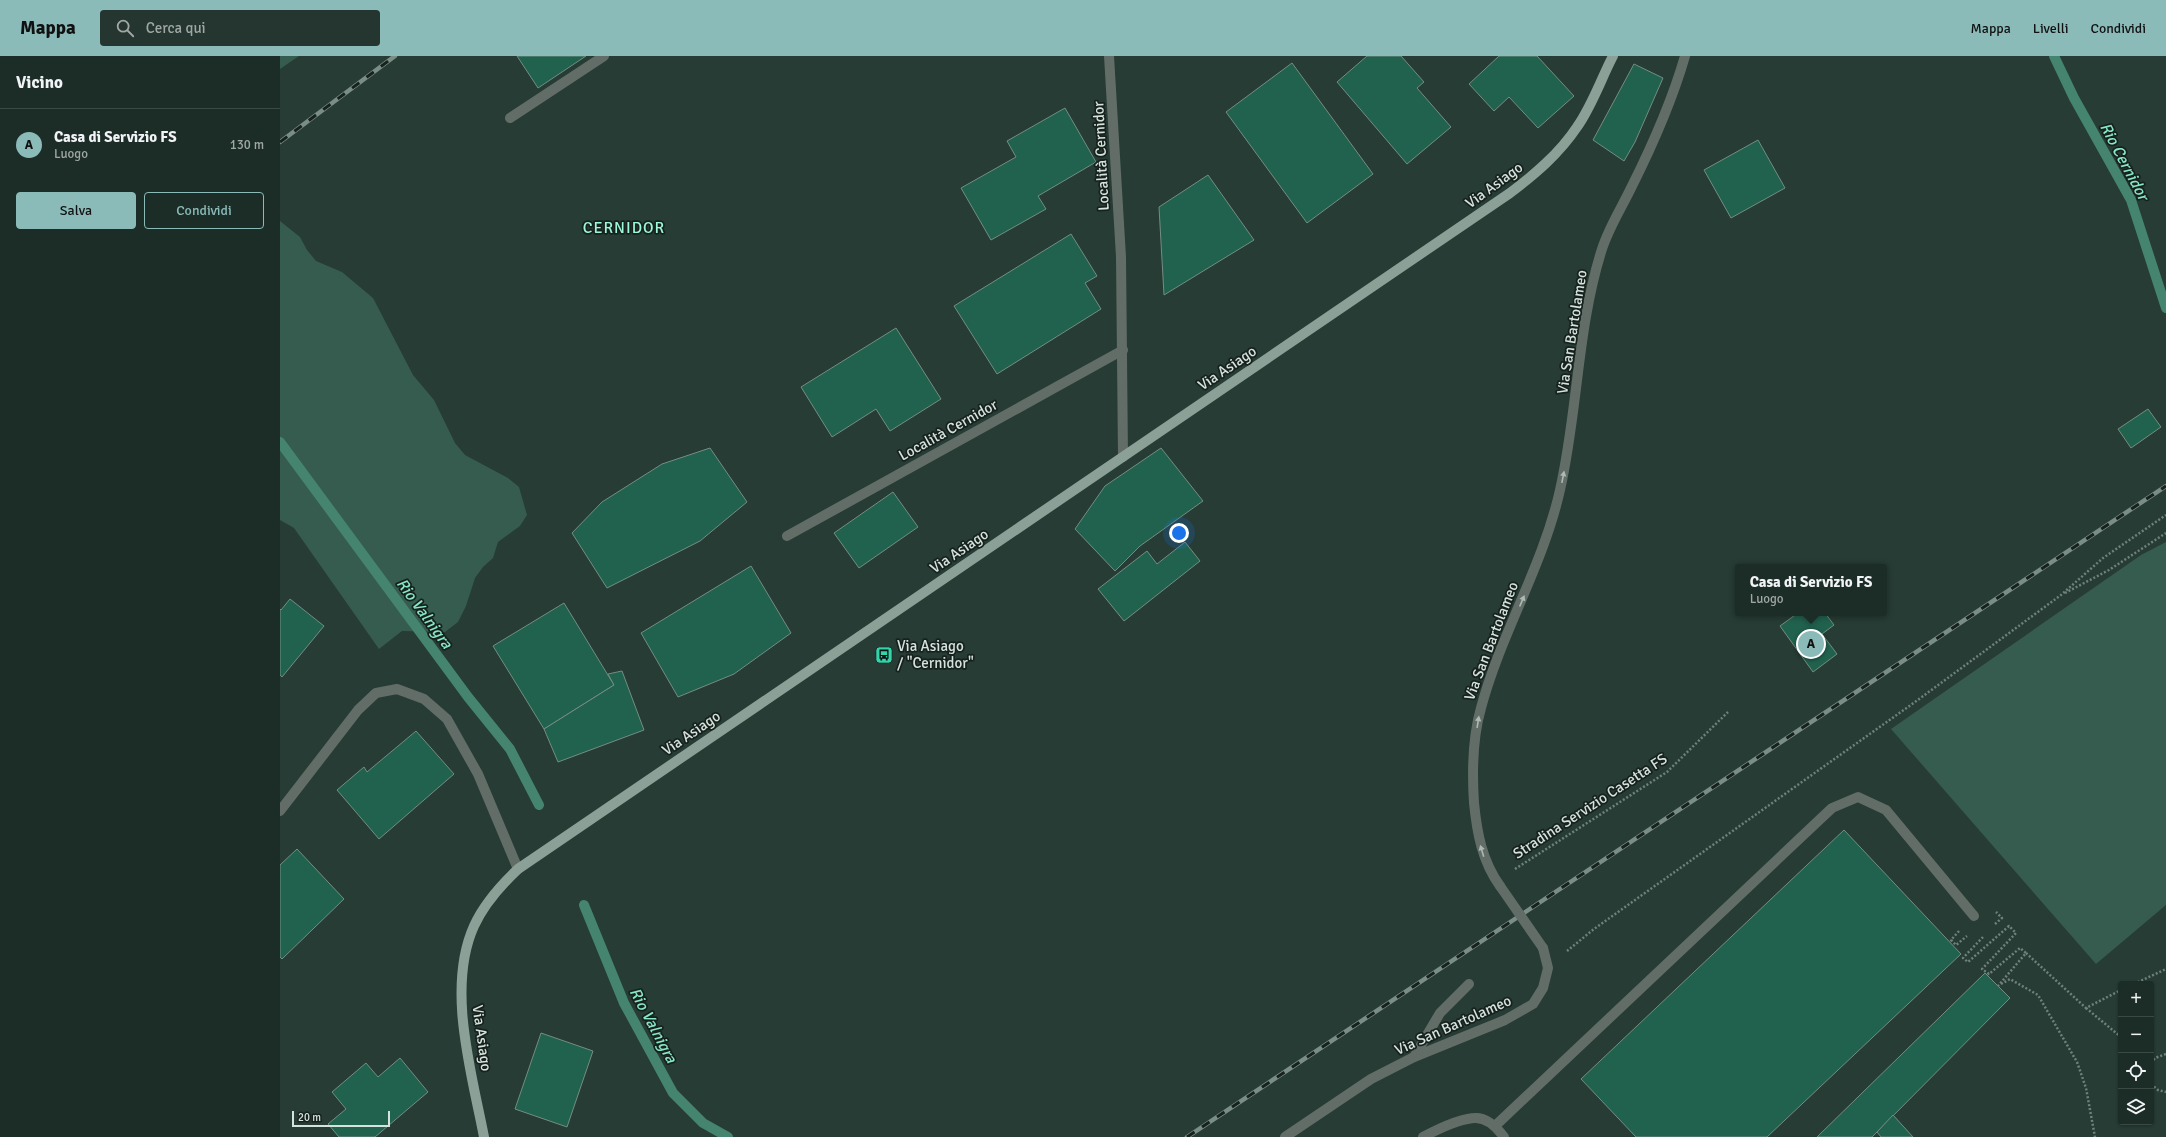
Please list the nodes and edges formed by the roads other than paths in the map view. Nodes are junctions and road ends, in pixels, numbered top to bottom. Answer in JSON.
{"nodes":[{"id":1,"x":604,"y":56,"type":"edge"},
{"id":2,"x":1109,"y":56,"type":"edge"},
{"id":3,"x":1613,"y":56,"type":"edge"},
{"id":4,"x":1684,"y":56,"type":"edge"},
{"id":5,"x":510,"y":118,"type":"dead end"},
{"id":6,"x":1123,"y":350,"type":"junction"},
{"id":7,"x":1123,"y":457,"type":"junction"},
{"id":8,"x":787,"y":536,"type":"dead end"},
{"id":9,"x":280,"y":811,"type":"edge"},
{"id":10,"x":518,"y":869,"type":"junction"},
{"id":11,"x":1974,"y":916,"type":"road end"},
{"id":12,"x":1469,"y":984,"type":"dead end"},
{"id":13,"x":1414,"y":1057,"type":"junction"},
{"id":14,"x":1495,"y":1126,"type":"junction"},
{"id":15,"x":484,"y":1137,"type":"edge"},
{"id":16,"x":1285,"y":1137,"type":"edge"},
{"id":17,"x":1423,"y":1137,"type":"edge"},
{"id":18,"x":1504,"y":1137,"type":"edge"}],
"edges":[{"from":1,"to":5,"type":"street"},
{"from":2,"to":6,"type":"street","name":"Località Cernidor"},
{"from":3,"to":7,"type":"main road","name":"Via Asiago"},
{"from":13,"to":4,"type":"street","name":"Via San Bartolameo","one_way":true,"bridge":true},
{"from":6,"to":7,"type":"street","name":"Località Cernidor"},
{"from":6,"to":8,"type":"street","name":"Località Cernidor"},
{"from":7,"to":10,"type":"main road","name":"Via Asiago"},
{"from":9,"to":10,"type":"street"},
{"from":10,"to":15,"type":"main road","name":"Via Asiago"},
{"from":11,"to":14,"type":"street"},
{"from":12,"to":13,"type":"street"},
{"from":13,"to":16,"type":"street","name":"Via San Bartolameo"},
{"from":14,"to":17,"type":"street"},
{"from":14,"to":18,"type":"street"}]}
